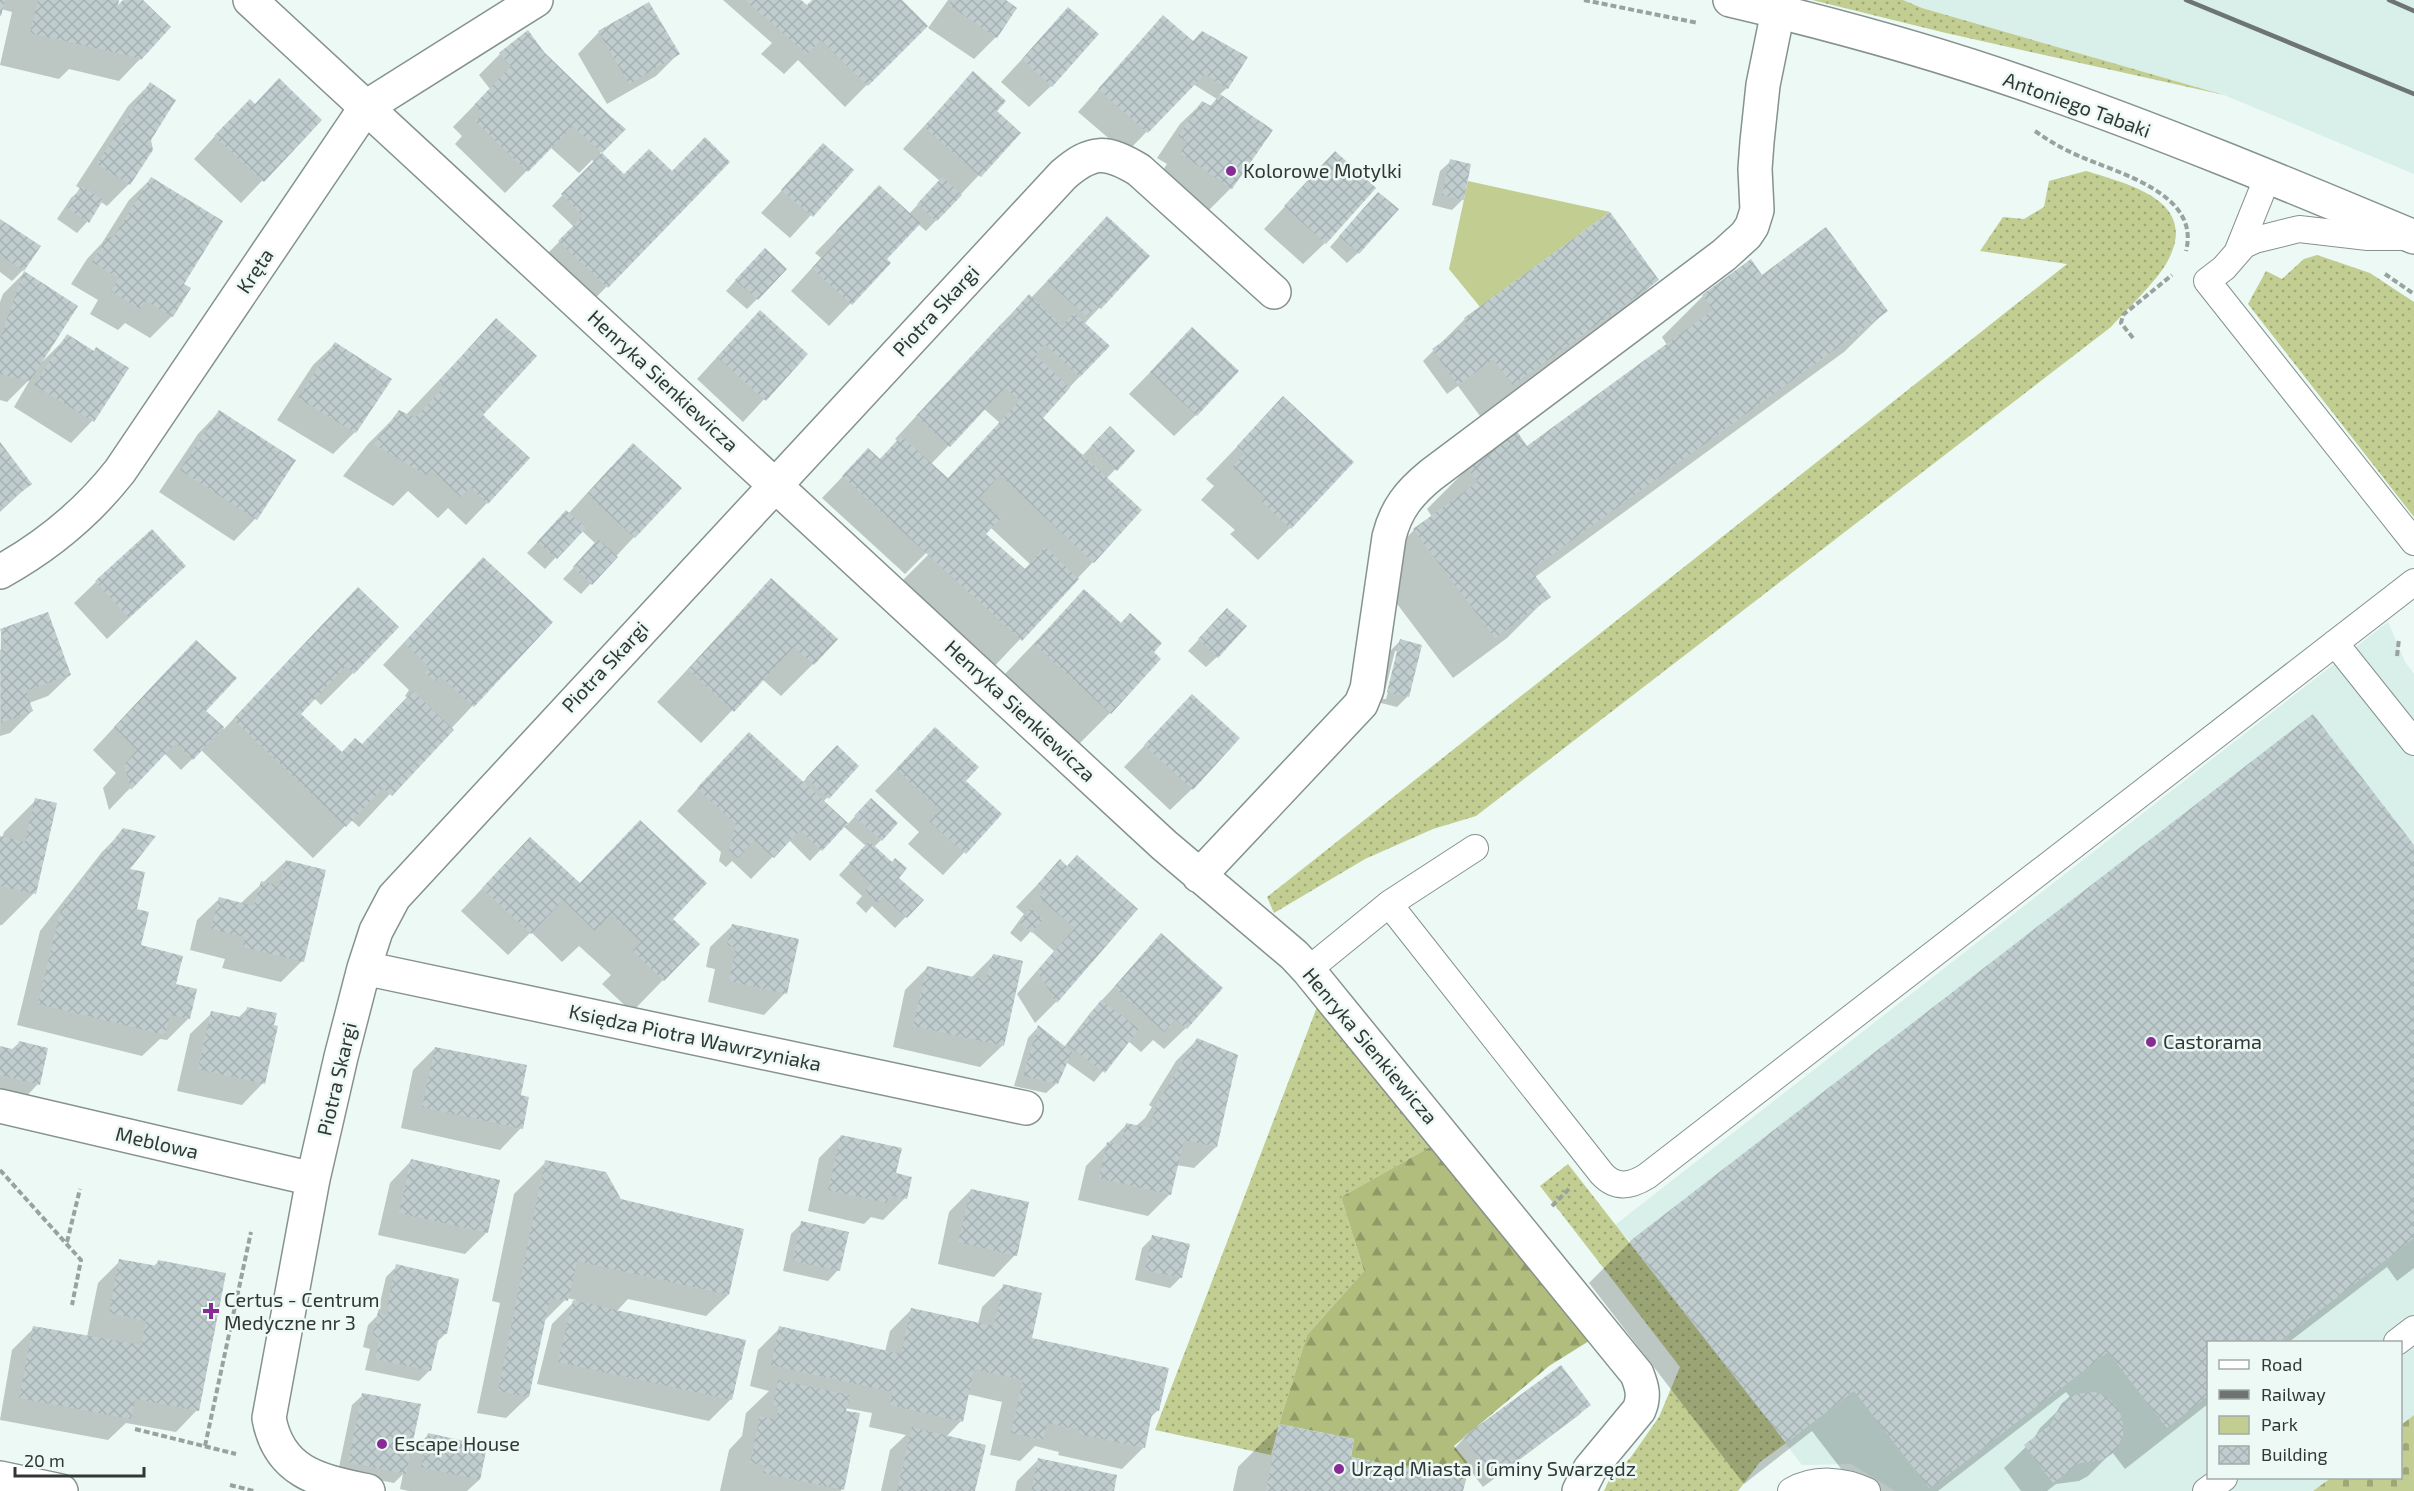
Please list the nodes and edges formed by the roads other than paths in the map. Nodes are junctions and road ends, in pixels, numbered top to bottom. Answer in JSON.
{"nodes":[{"id":1,"x":250,"y":0,"type":"edge"},
{"id":2,"x":536,"y":0,"type":"edge"},
{"id":3,"x":1730,"y":0,"type":"edge"},
{"id":4,"x":1778,"y":11,"type":"junction"},
{"id":5,"x":366,"y":107,"type":"junction"},
{"id":6,"x":2268,"y":176,"type":"junction"},
{"id":7,"x":2414,"y":237,"type":"edge"},
{"id":8,"x":2237,"y":253,"type":"junction"},
{"id":9,"x":1274,"y":292,"type":"dead end"},
{"id":10,"x":774,"y":485,"type":"junction"},
{"id":11,"x":2414,"y":543,"type":"edge"},
{"id":12,"x":0,"y":572,"type":"edge"},
{"id":13,"x":2414,"y":582,"type":"edge"},
{"id":14,"x":2336,"y":643,"type":"junction"},
{"id":15,"x":2414,"y":742,"type":"edge"},
{"id":16,"x":1475,"y":848,"type":"dead end"},
{"id":17,"x":1199,"y":876,"type":"junction"},
{"id":18,"x":1389,"y":904,"type":"junction"},
{"id":19,"x":364,"y":968,"type":"junction"},
{"id":20,"x":1308,"y":970,"type":"junction"},
{"id":21,"x":0,"y":1106,"type":"edge"},
{"id":22,"x":1026,"y":1108,"type":"dead end"},
{"id":23,"x":313,"y":1179,"type":"junction"},
{"id":24,"x":2414,"y":1329,"type":"edge"},
{"id":25,"x":2398,"y":1341,"type":"edge"},
{"id":26,"x":0,"y":1478,"type":"edge"},
{"id":27,"x":2223,"y":1479,"type":"edge"},
{"id":28,"x":62,"y":1491,"type":"edge"},
{"id":29,"x":368,"y":1491,"type":"edge"},
{"id":30,"x":1579,"y":1491,"type":"edge"},
{"id":31,"x":1791,"y":1491,"type":"edge"},
{"id":32,"x":1867,"y":1491,"type":"edge"},
{"id":33,"x":2206,"y":1491,"type":"edge"}],
"edges":[{"from":1,"to":5,"type":"street","name":"Henryka Sienkiewicza"},
{"from":2,"to":5,"type":"street","name":"Kręta"},
{"from":3,"to":4,"type":"street","name":"Antoniego Tabaki"},
{"from":4,"to":6,"type":"street","name":"Antoniego Tabaki"},
{"from":4,"to":17,"type":"street"},
{"from":5,"to":10,"type":"street","name":"Henryka Sienkiewicza"},
{"from":5,"to":12,"type":"street","name":"Kręta"},
{"from":6,"to":7,"type":"street","name":"Antoniego Tabaki"},
{"from":6,"to":8,"type":"lane"},
{"from":7,"to":8,"type":"lane"},
{"from":8,"to":11,"type":"lane"},
{"from":9,"to":10,"type":"street","name":"Piotra Skargi"},
{"from":10,"to":17,"type":"street","name":"Henryka Sienkiewicza"},
{"from":10,"to":19,"type":"street","name":"Piotra Skargi"},
{"from":13,"to":14,"type":"lane"},
{"from":14,"to":15,"type":"lane"},
{"from":14,"to":18,"type":"lane"},
{"from":16,"to":18,"type":"lane"},
{"from":17,"to":20,"type":"street","name":"Henryka Sienkiewicza"},
{"from":18,"to":20,"type":"lane"},
{"from":19,"to":22,"type":"street","name":"Księdza Piotra Wawrzyniaka"},
{"from":19,"to":23,"type":"street","name":"Piotra Skargi"},
{"from":20,"to":30,"type":"street","name":"Henryka Sienkiewicza"},
{"from":21,"to":23,"type":"street","name":"Meblowa"},
{"from":23,"to":29,"type":"street","name":"Piotra Skargi"},
{"from":24,"to":25,"type":"lane"},
{"from":26,"to":28,"type":"street"},
{"from":27,"to":33,"type":"lane"},
{"from":31,"to":32,"type":"lane"}]}
